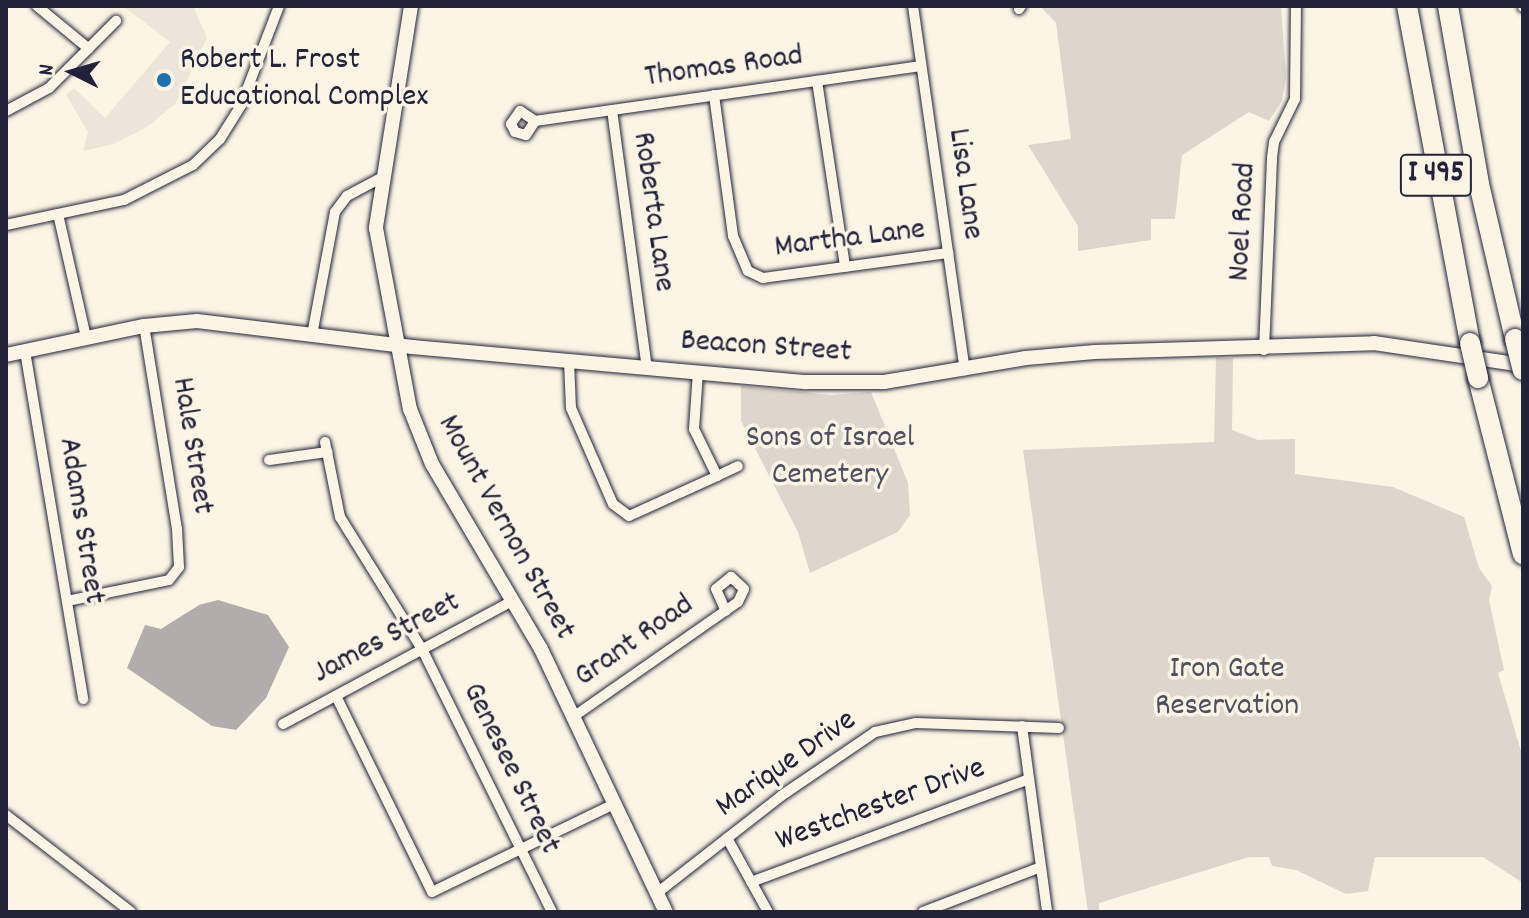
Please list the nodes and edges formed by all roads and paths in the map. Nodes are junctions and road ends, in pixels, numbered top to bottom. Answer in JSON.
{"nodes":[{"id":1,"x":37,"y":6,"type":"edge"},
{"id":2,"x":279,"y":6,"type":"edge"},
{"id":3,"x":411,"y":6,"type":"edge"},
{"id":4,"x":913,"y":6,"type":"edge"},
{"id":5,"x":1296,"y":6,"type":"edge"},
{"id":6,"x":1407,"y":6,"type":"edge"},
{"id":7,"x":1448,"y":6,"type":"edge"},
{"id":8,"x":116,"y":21,"type":"dead end"},
{"id":9,"x":89,"y":49,"type":"junction"},
{"id":10,"x":921,"y":66,"type":"junction"},
{"id":11,"x":817,"y":81,"type":"junction"},
{"id":12,"x":714,"y":95,"type":"junction"},
{"id":13,"x":612,"y":110,"type":"junction"},
{"id":14,"x":6,"y":111,"type":"edge"},
{"id":15,"x":535,"y":121,"type":"dead end"},
{"id":16,"x":381,"y":178,"type":"junction"},
{"id":17,"x":58,"y":214,"type":"junction"},
{"id":18,"x":6,"y":225,"type":"edge"},
{"id":19,"x":948,"y":253,"type":"junction"},
{"id":20,"x":845,"y":267,"type":"junction"},
{"id":21,"x":144,"y":326,"type":"junction"},
{"id":22,"x":312,"y":335,"type":"junction"},
{"id":23,"x":86,"y":337,"type":"junction"},
{"id":24,"x":395,"y":345,"type":"junction"},
{"id":25,"x":1264,"y":350,"type":"junction"},
{"id":26,"x":25,"y":351,"type":"junction"},
{"id":27,"x":6,"y":355,"type":"edge"},
{"id":28,"x":569,"y":361,"type":"junction"},
{"id":29,"x":1523,"y":367,"type":"edge"},
{"id":30,"x":647,"y":368,"type":"junction"},
{"id":31,"x":965,"y":370,"type":"junction"},
{"id":32,"x":698,"y":372,"type":"junction"},
{"id":33,"x":269,"y":460,"type":"dead end"},
{"id":34,"x":738,"y":466,"type":"dead end"},
{"id":35,"x":717,"y":476,"type":"junction"},
{"id":36,"x":1523,"y":554,"type":"edge"},
{"id":37,"x":514,"y":600,"type":"junction"},
{"id":38,"x":67,"y":601,"type":"junction"},
{"id":39,"x":726,"y":611,"type":"dead end"},
{"id":40,"x":422,"y":649,"type":"junction"},
{"id":41,"x":336,"y":696,"type":"junction"},
{"id":42,"x":83,"y":699,"type":"dead end"},
{"id":43,"x":573,"y":717,"type":"junction"},
{"id":44,"x":283,"y":724,"type":"dead end"},
{"id":45,"x":1022,"y":726,"type":"junction"},
{"id":46,"x":1059,"y":728,"type":"dead end"},
{"id":47,"x":1029,"y":779,"type":"junction"},
{"id":48,"x":616,"y":803,"type":"junction"},
{"id":49,"x":6,"y":815,"type":"edge"},
{"id":50,"x":727,"y":838,"type":"junction"},
{"id":51,"x":521,"y":849,"type":"junction"},
{"id":52,"x":1041,"y":867,"type":"junction"},
{"id":53,"x":751,"y":882,"type":"junction"},
{"id":54,"x":657,"y":893,"type":"junction"},
{"id":55,"x":131,"y":912,"type":"edge"},
{"id":56,"x":552,"y":912,"type":"edge"},
{"id":57,"x":666,"y":912,"type":"edge"},
{"id":58,"x":768,"y":912,"type":"edge"},
{"id":59,"x":923,"y":912,"type":"edge"},
{"id":60,"x":1047,"y":912,"type":"edge"}],
"edges":[{"from":1,"to":9,"type":"street"},
{"from":2,"to":17,"type":"street"},
{"from":3,"to":16,"type":"main road","name":"Mount Vernon Street"},
{"from":4,"to":10,"type":"street","name":"Lisa Lane"},
{"from":5,"to":25,"type":"street","name":"Noel Road"},
{"from":6,"to":36,"type":"highway","number":"I 495","bridge":true},
{"from":7,"to":29,"type":"highway","number":"I 495","bridge":true},
{"from":8,"to":9,"type":"street"},
{"from":9,"to":14,"type":"street"},
{"from":10,"to":11,"type":"street","name":"Thomas Road"},
{"from":10,"to":19,"type":"street","name":"Lisa Lane"},
{"from":11,"to":12,"type":"street","name":"Thomas Road"},
{"from":11,"to":20,"type":"street"},
{"from":12,"to":13,"type":"street","name":"Thomas Road"},
{"from":12,"to":20,"type":"street","name":"Martha Lane"},
{"from":13,"to":15,"type":"street","name":"Thomas Road"},
{"from":13,"to":30,"type":"street","name":"Roberta Lane"},
{"from":16,"to":22,"type":"street"},
{"from":16,"to":24,"type":"main road","name":"Mount Vernon Street"},
{"from":17,"to":18,"type":"street"},
{"from":17,"to":23,"type":"street"},
{"from":19,"to":20,"type":"street","name":"Martha Lane"},
{"from":19,"to":31,"type":"street","name":"Lisa Lane"},
{"from":21,"to":22,"type":"main road","name":"Beacon Street"},
{"from":21,"to":23,"type":"main road","name":"Beacon Street"},
{"from":21,"to":38,"type":"street","name":"Hale Street"},
{"from":22,"to":24,"type":"main road","name":"Beacon Street"},
{"from":23,"to":26,"type":"main road","name":"Beacon Street"},
{"from":24,"to":28,"type":"main road","name":"Beacon Street"},
{"from":24,"to":37,"type":"main road","name":"Mount Vernon Street"},
{"from":25,"to":29,"type":"main road","name":"Beacon Street"},
{"from":25,"to":31,"type":"main road","name":"Beacon Street"},
{"from":26,"to":27,"type":"main road","name":"Beacon Street"},
{"from":26,"to":38,"type":"street","name":"Adams Street"},
{"from":28,"to":30,"type":"main road","name":"Beacon Street"},
{"from":28,"to":35,"type":"street"},
{"from":30,"to":32,"type":"main road","name":"Beacon Street"},
{"from":31,"to":32,"type":"main road","name":"Beacon Street"},
{"from":32,"to":35,"type":"street"},
{"from":33,"to":40,"type":"street","name":"Genesee Street"},
{"from":34,"to":35,"type":"street"},
{"from":37,"to":40,"type":"street","name":"James Street"},
{"from":37,"to":43,"type":"main road","name":"Mount Vernon Street"},
{"from":38,"to":42,"type":"street","name":"Adams Street"},
{"from":39,"to":43,"type":"street","name":"Grant Road"},
{"from":40,"to":41,"type":"street","name":"James Street"},
{"from":40,"to":51,"type":"street","name":"Genesee Street"},
{"from":41,"to":44,"type":"street","name":"James Street"},
{"from":41,"to":51,"type":"street"},
{"from":43,"to":48,"type":"main road","name":"Mount Vernon Street"},
{"from":45,"to":46,"type":"street","name":"Marique Drive"},
{"from":45,"to":47,"type":"street"},
{"from":45,"to":50,"type":"street","name":"Marique Drive"},
{"from":47,"to":52,"type":"street"},
{"from":47,"to":53,"type":"street","name":"Westchester Drive"},
{"from":48,"to":51,"type":"street"},
{"from":48,"to":54,"type":"main road","name":"Mount Vernon Street"},
{"from":49,"to":55,"type":"street"},
{"from":50,"to":53,"type":"street"},
{"from":50,"to":54,"type":"street","name":"Marique Drive"},
{"from":51,"to":56,"type":"street","name":"Genesee Street"},
{"from":52,"to":59,"type":"street"},
{"from":52,"to":60,"type":"street"},
{"from":53,"to":58,"type":"street"},
{"from":54,"to":57,"type":"main road","name":"Mount Vernon Street"}]}
